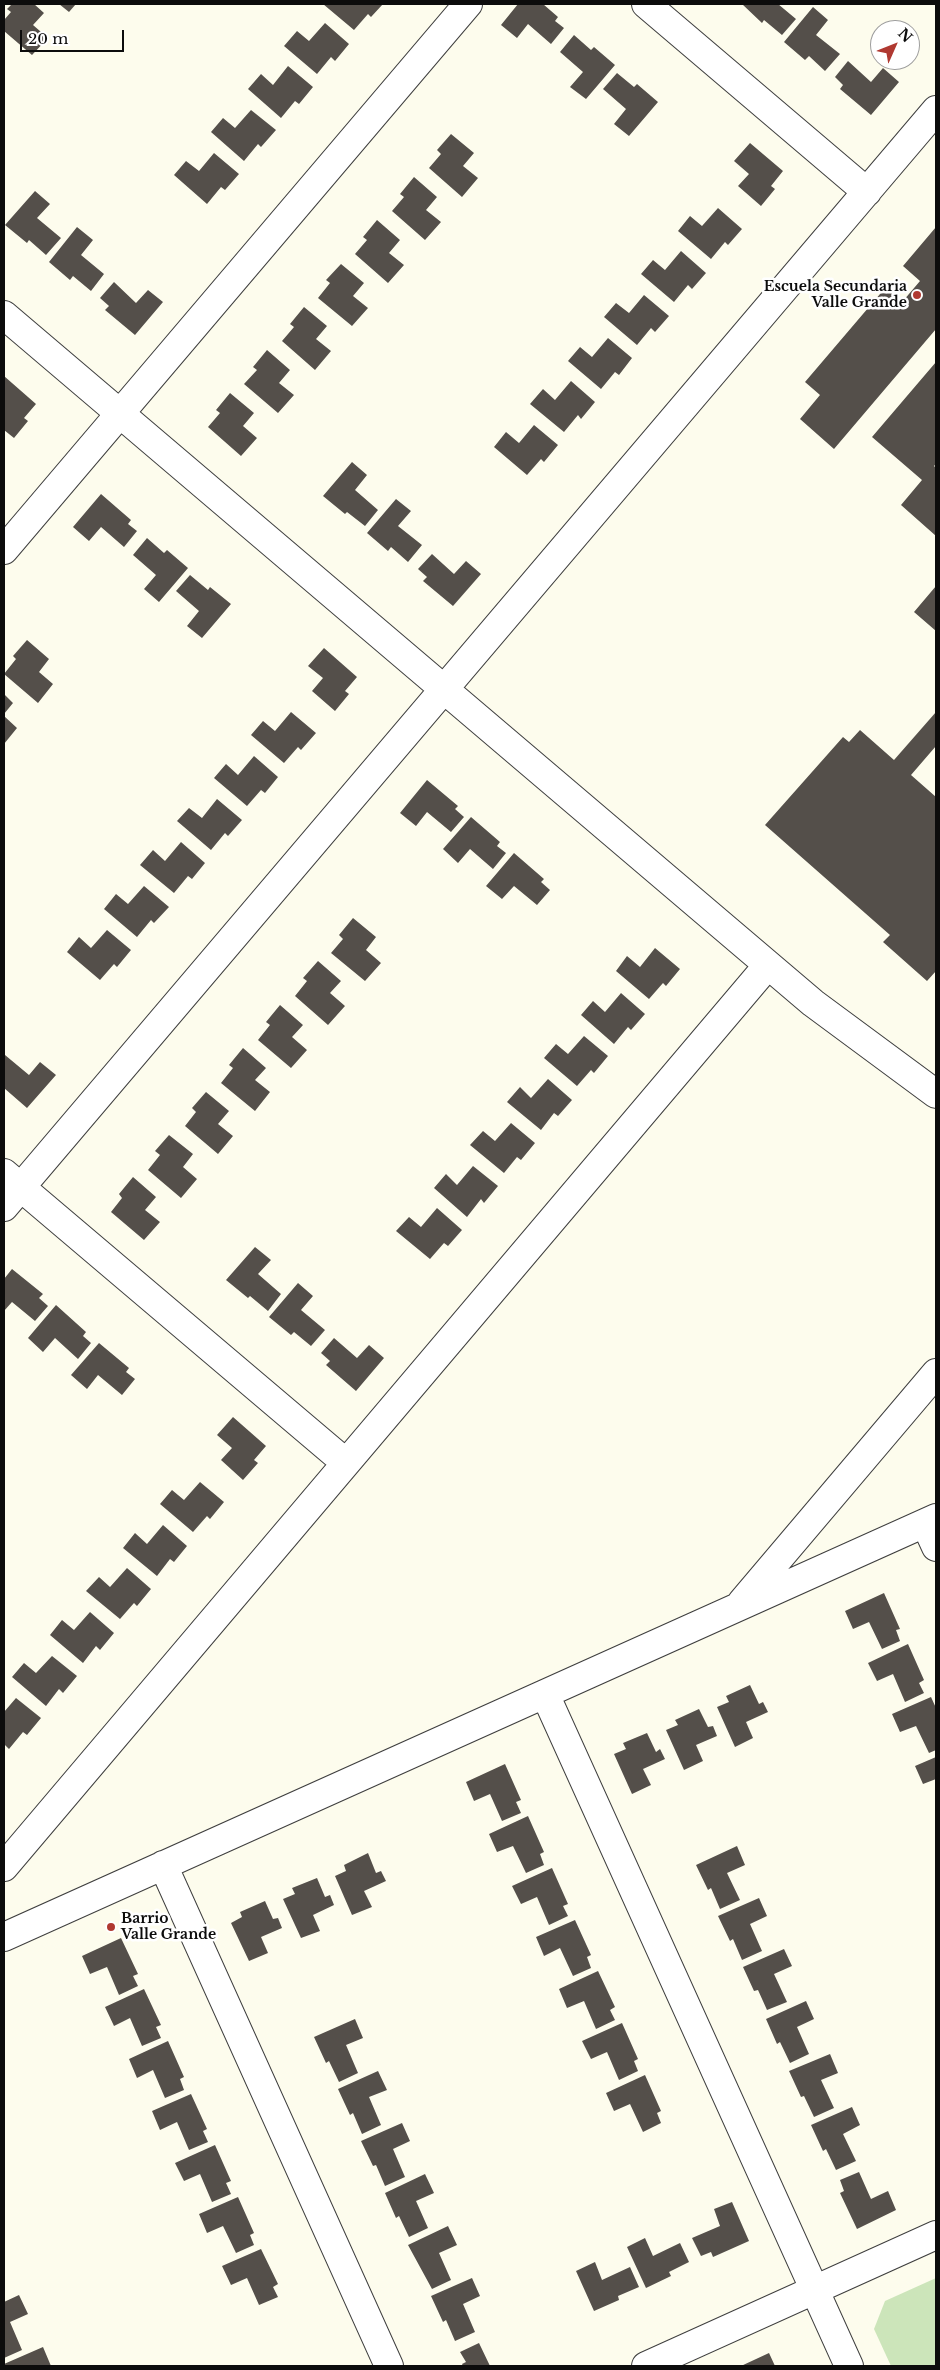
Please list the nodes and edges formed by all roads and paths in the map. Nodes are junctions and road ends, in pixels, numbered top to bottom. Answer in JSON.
{"nodes":[{"id":1,"x":468,"y":4,"type":"edge"},
{"id":2,"x":646,"y":4,"type":"edge"},
{"id":3,"x":936,"y":110,"type":"edge"},
{"id":4,"x":867,"y":192,"type":"junction"},
{"id":5,"x":4,"y":315,"type":"edge"},
{"id":6,"x":119,"y":414,"type":"junction"},
{"id":7,"x":4,"y":550,"type":"edge"},
{"id":8,"x":444,"y":689,"type":"junction"},
{"id":9,"x":768,"y":965,"type":"junction"},
{"id":10,"x":936,"y":1094,"type":"edge"},
{"id":11,"x":9,"y":1189,"type":"edge"},
{"id":12,"x":936,"y":1372,"type":"edge"},
{"id":13,"x":346,"y":1463,"type":"junction"},
{"id":14,"x":931,"y":1521,"type":"edge"},
{"id":15,"x":936,"y":1548,"type":"edge"},
{"id":16,"x":738,"y":1607,"type":"junction"},
{"id":17,"x":544,"y":1694,"type":"junction"},
{"id":18,"x":163,"y":1865,"type":"junction"},
{"id":19,"x":4,"y":1867,"type":"edge"},
{"id":20,"x":4,"y":1936,"type":"edge"},
{"id":21,"x":936,"y":2235,"type":"edge"},
{"id":22,"x":814,"y":2290,"type":"junction"},
{"id":23,"x":389,"y":2366,"type":"edge"},
{"id":24,"x":646,"y":2366,"type":"edge"},
{"id":25,"x":848,"y":2366,"type":"edge"}],
"edges":[{"from":1,"to":6,"type":"street"},
{"from":2,"to":4,"type":"street"},
{"from":3,"to":4,"type":"street"},
{"from":4,"to":8,"type":"street"},
{"from":5,"to":6,"type":"street"},
{"from":6,"to":7,"type":"street"},
{"from":6,"to":8,"type":"street"},
{"from":8,"to":9,"type":"street"},
{"from":8,"to":11,"type":"street"},
{"from":9,"to":10,"type":"street"},
{"from":9,"to":13,"type":"street"},
{"from":11,"to":13,"type":"street"},
{"from":12,"to":16,"type":"street"},
{"from":13,"to":19,"type":"street"},
{"from":14,"to":15,"type":"street"},
{"from":14,"to":16,"type":"street"},
{"from":16,"to":17,"type":"street"},
{"from":17,"to":18,"type":"street"},
{"from":17,"to":22,"type":"street"},
{"from":18,"to":20,"type":"street"},
{"from":18,"to":23,"type":"street"},
{"from":21,"to":22,"type":"street"},
{"from":22,"to":24,"type":"street"},
{"from":22,"to":25,"type":"street"}]}
